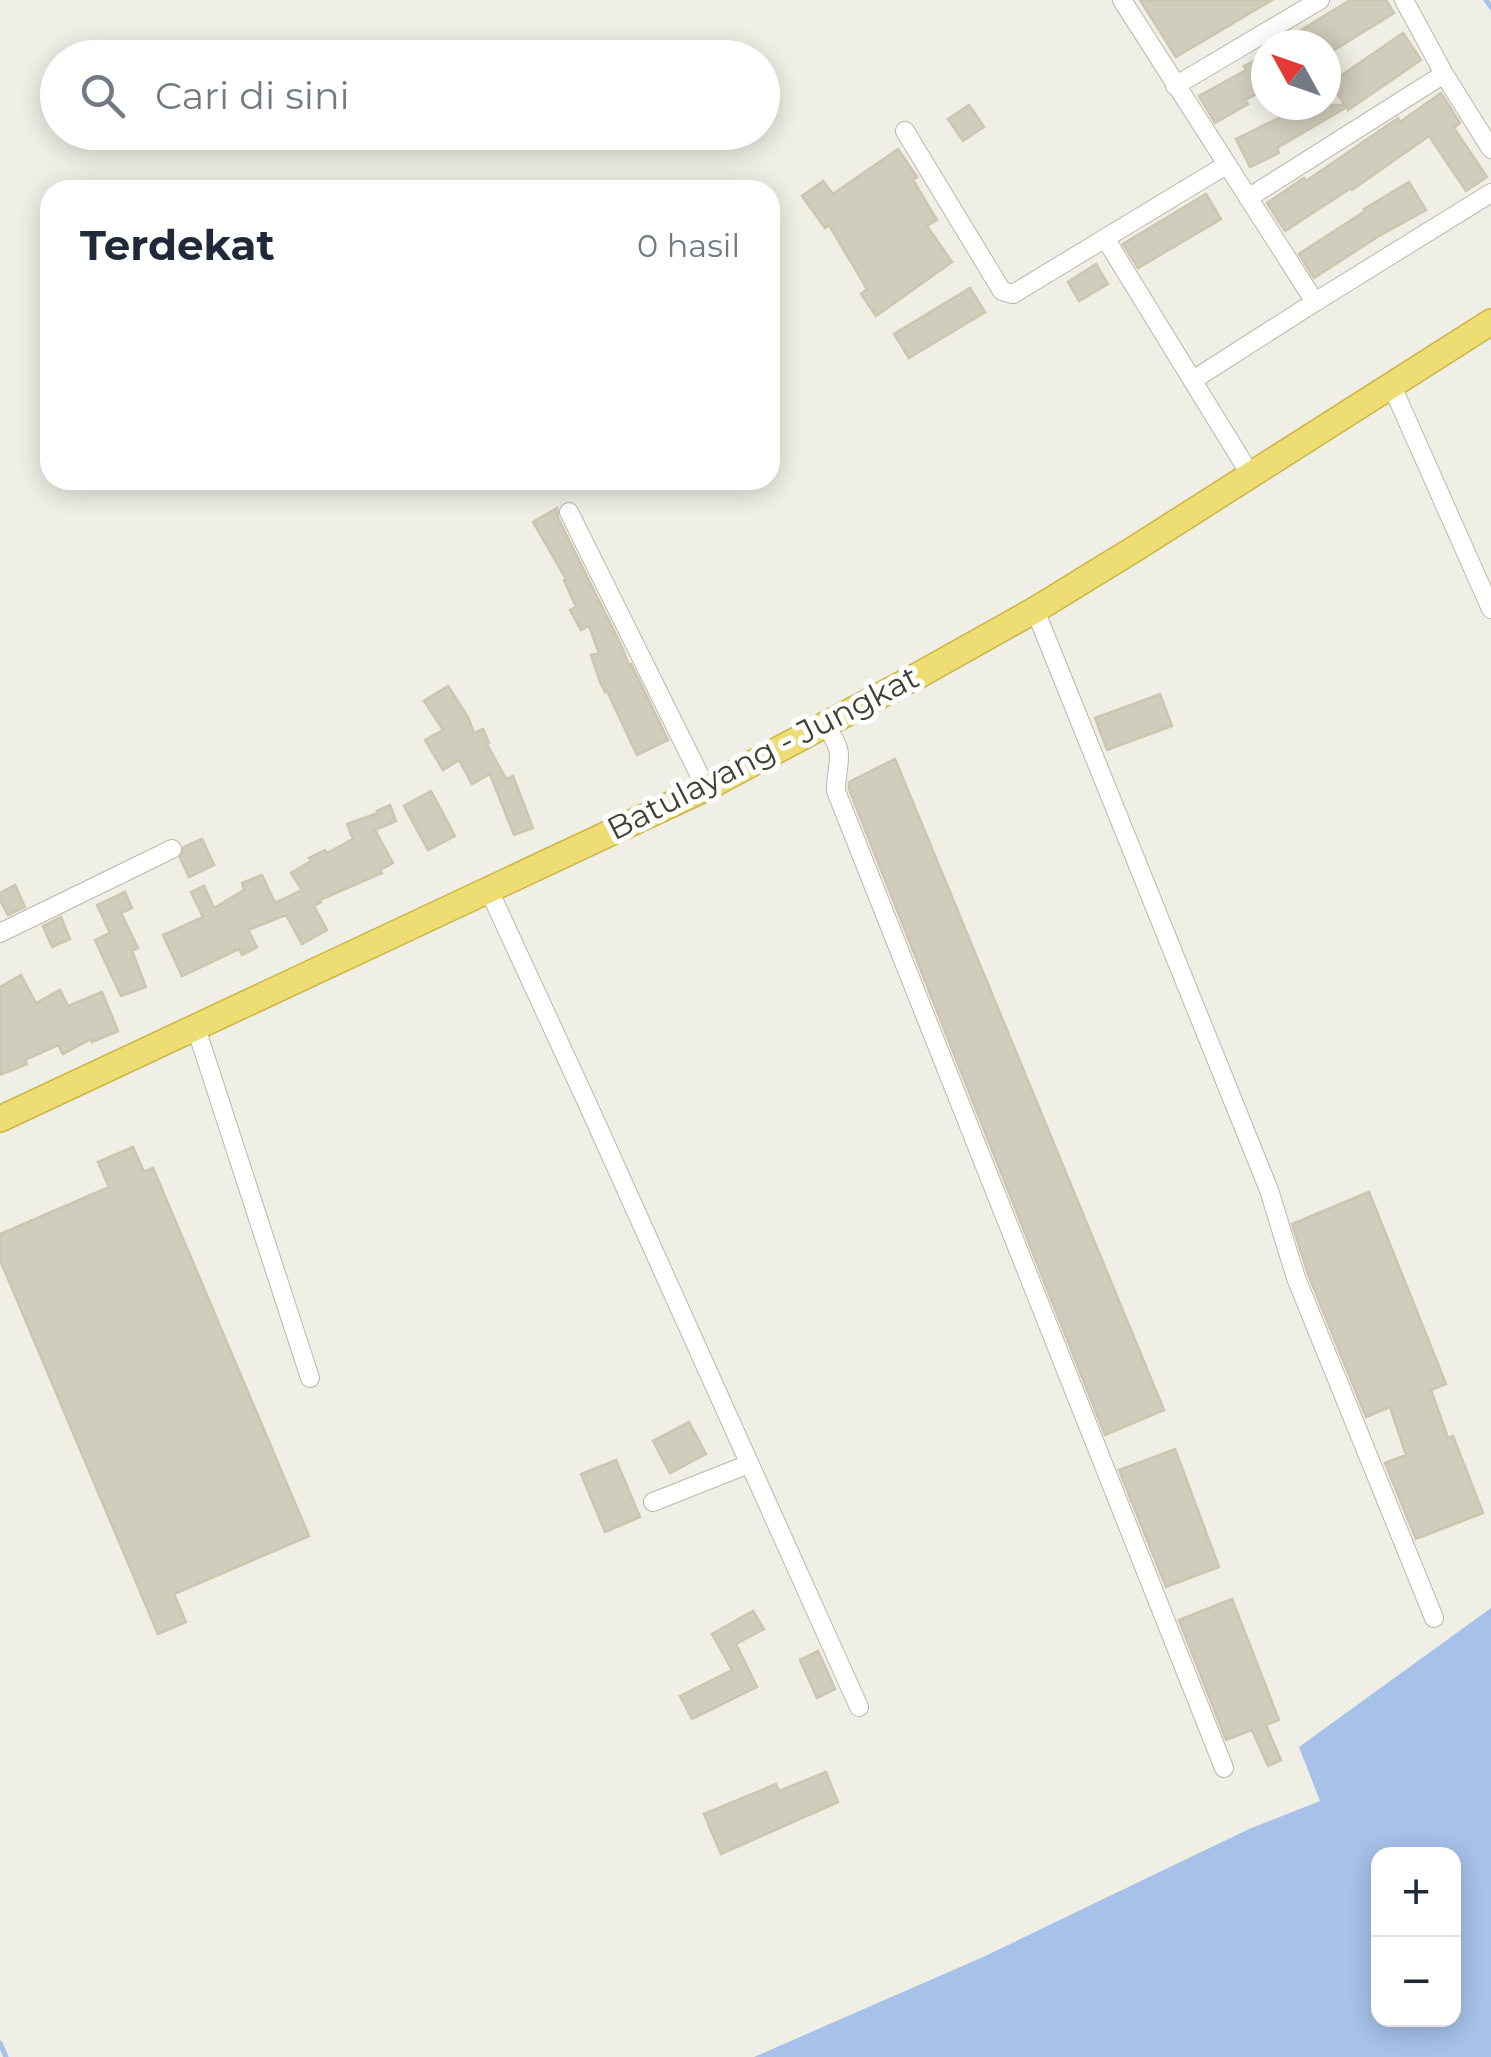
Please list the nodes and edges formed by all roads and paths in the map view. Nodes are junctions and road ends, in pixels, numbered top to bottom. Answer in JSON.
{"nodes":[{"id":1,"x":1122,"y":0,"type":"edge"},
{"id":2,"x":1320,"y":0,"type":"edge"},
{"id":3,"x":1404,"y":0,"type":"edge"},
{"id":4,"x":1444,"y":74,"type":"junction"},
{"id":5,"x":1175,"y":86,"type":"junction"},
{"id":6,"x":905,"y":131,"type":"dead end"},
{"id":7,"x":1491,"y":148,"type":"edge"},
{"id":8,"x":1226,"y":165,"type":"junction"},
{"id":9,"x":1491,"y":193,"type":"edge"},
{"id":10,"x":1248,"y":198,"type":"junction"},
{"id":11,"x":1106,"y":238,"type":"junction"},
{"id":12,"x":1316,"y":302,"type":"junction"},
{"id":13,"x":1491,"y":322,"type":"edge"},
{"id":14,"x":1193,"y":380,"type":"junction"},
{"id":15,"x":1392,"y":384,"type":"junction"},
{"id":16,"x":1250,"y":474,"type":"junction"},
{"id":17,"x":569,"y":512,"type":"dead end"},
{"id":18,"x":1491,"y":609,"type":"edge"},
{"id":19,"x":1034,"y":610,"type":"junction"},
{"id":20,"x":824,"y":726,"type":"junction"},
{"id":21,"x":706,"y":788,"type":"junction"},
{"id":22,"x":172,"y":849,"type":"dead end"},
{"id":23,"x":488,"y":888,"type":"junction"},
{"id":24,"x":0,"y":933,"type":"edge"},
{"id":25,"x":196,"y":1025,"type":"junction"},
{"id":26,"x":0,"y":1118,"type":"edge"},
{"id":27,"x":310,"y":1378,"type":"dead end"},
{"id":28,"x":749,"y":1464,"type":"junction"},
{"id":29,"x":653,"y":1502,"type":"dead end"},
{"id":30,"x":1434,"y":1618,"type":"dead end"},
{"id":31,"x":859,"y":1706,"type":"dead end"},
{"id":32,"x":1224,"y":1768,"type":"dead end"}],
"edges":[{"from":1,"to":5,"type":"street"},
{"from":2,"to":5,"type":"street"},
{"from":3,"to":4,"type":"street"},
{"from":4,"to":7,"type":"street"},
{"from":4,"to":10,"type":"street"},
{"from":5,"to":8,"type":"street"},
{"from":6,"to":11,"type":"street"},
{"from":8,"to":10,"type":"street"},
{"from":8,"to":11,"type":"street"},
{"from":9,"to":12,"type":"street"},
{"from":10,"to":12,"type":"street"},
{"from":11,"to":14,"type":"street"},
{"from":12,"to":14,"type":"street"},
{"from":13,"to":15,"type":"highway","name":"Batulayang - Jungkat"},
{"from":14,"to":16,"type":"street"},
{"from":15,"to":16,"type":"highway","name":"Batulayang - Jungkat"},
{"from":15,"to":18,"type":"street"},
{"from":16,"to":19,"type":"highway","name":"Batulayang - Jungkat"},
{"from":17,"to":21,"type":"street"},
{"from":19,"to":20,"type":"highway","name":"Batulayang - Jungkat"},
{"from":19,"to":30,"type":"street"},
{"from":20,"to":21,"type":"highway","name":"Batulayang - Jungkat"},
{"from":20,"to":32,"type":"street"},
{"from":21,"to":23,"type":"highway","name":"Batulayang - Jungkat"},
{"from":22,"to":24,"type":"street"},
{"from":23,"to":25,"type":"highway","name":"Batulayang - Jungkat"},
{"from":23,"to":28,"type":"street"},
{"from":25,"to":26,"type":"highway","name":"Batulayang - Jungkat"},
{"from":25,"to":27,"type":"street"},
{"from":28,"to":29,"type":"street"},
{"from":28,"to":31,"type":"street"}]}
